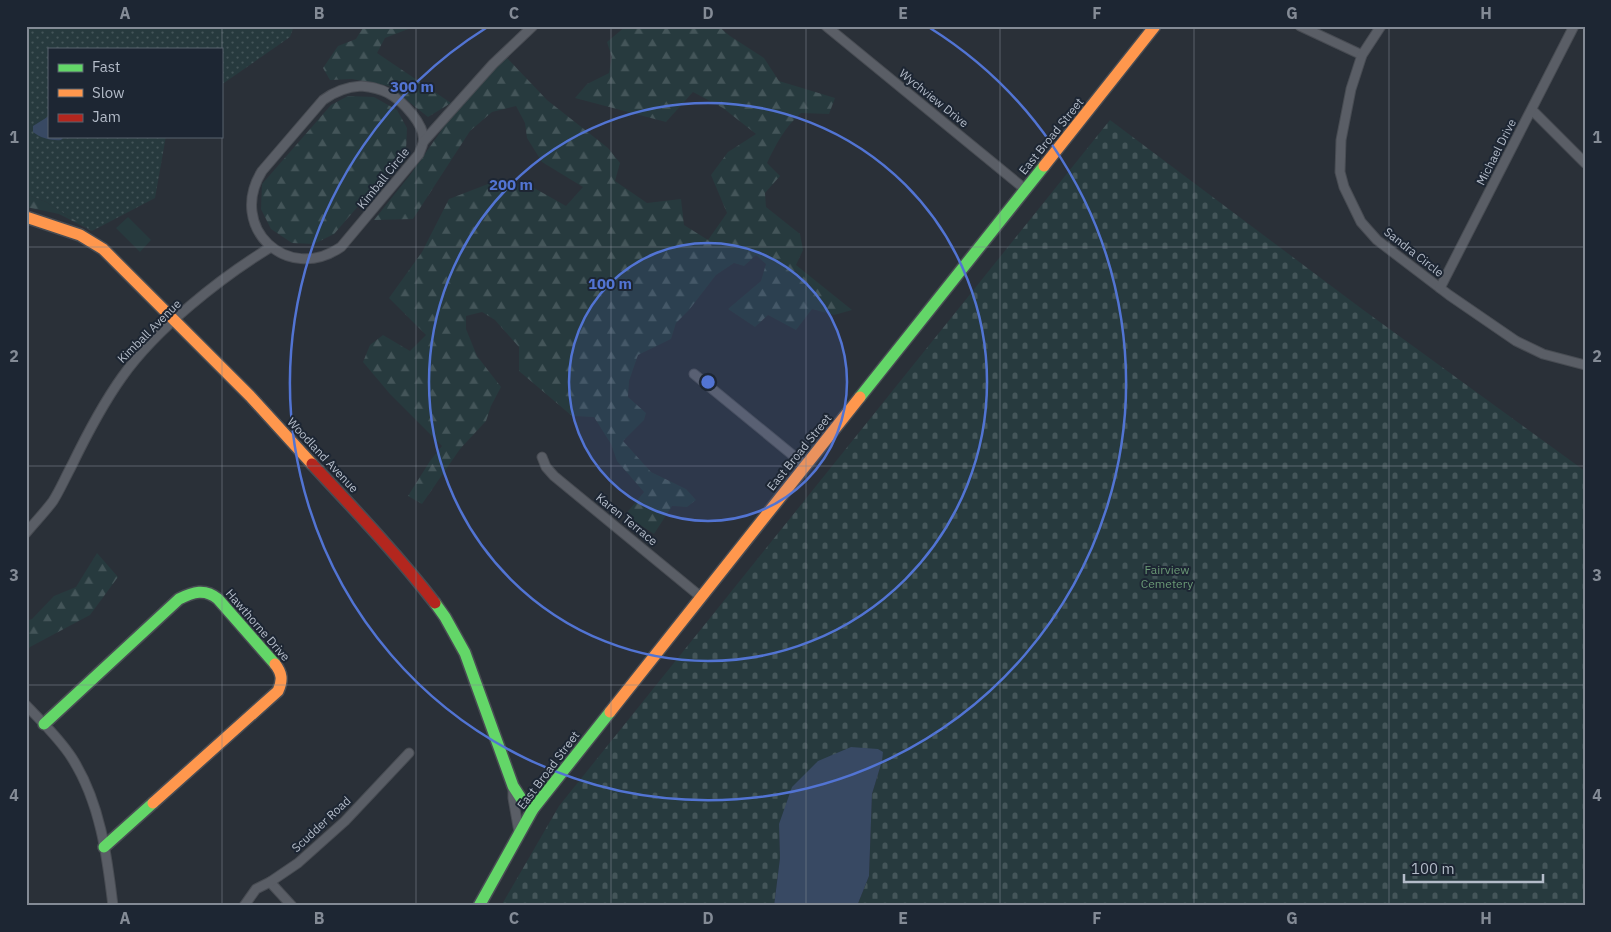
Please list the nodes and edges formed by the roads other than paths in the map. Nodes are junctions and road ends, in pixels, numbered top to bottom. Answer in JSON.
{"nodes":[{"id":1,"x":533,"y":26,"type":"edge"},
{"id":2,"x":826,"y":26,"type":"edge"},
{"id":3,"x":1156,"y":26,"type":"edge"},
{"id":4,"x":1300,"y":26,"type":"edge"},
{"id":5,"x":1381,"y":26,"type":"edge"},
{"id":6,"x":1574,"y":26,"type":"edge"},
{"id":7,"x":1362,"y":54,"type":"junction"},
{"id":8,"x":1532,"y":110,"type":"junction"},
{"id":9,"x":424,"y":141,"type":"junction"},
{"id":10,"x":1585,"y":163,"type":"edge"},
{"id":11,"x":1026,"y":190,"type":"junction"},
{"id":12,"x":26,"y":218,"type":"edge"},
{"id":13,"x":271,"y":247,"type":"junction"},
{"id":14,"x":1440,"y":288,"type":"junction"},
{"id":15,"x":174,"y":320,"type":"junction"},
{"id":16,"x":1585,"y":365,"type":"edge"},
{"id":17,"x":694,"y":374,"type":"dead end"},
{"id":18,"x":542,"y":457,"type":"dead end"},
{"id":19,"x":806,"y":466,"type":"junction"},
{"id":20,"x":26,"y":533,"type":"edge"},
{"id":21,"x":701,"y":597,"type":"junction"},
{"id":22,"x":26,"y":706,"type":"edge"},
{"id":23,"x":44,"y":724,"type":"junction"},
{"id":24,"x":409,"y":753,"type":"dead end"},
{"id":25,"x":513,"y":786,"type":"junction"},
{"id":26,"x":534,"y":809,"type":"junction"},
{"id":27,"x":519,"y":835,"type":"junction"},
{"id":28,"x":104,"y":847,"type":"junction"},
{"id":29,"x":270,"y":882,"type":"junction"},
{"id":30,"x":113,"y":906,"type":"edge"},
{"id":31,"x":244,"y":906,"type":"edge"},
{"id":32,"x":292,"y":906,"type":"edge"},
{"id":33,"x":479,"y":906,"type":"edge"}],
"edges":[{"from":1,"to":9,"type":"street"},
{"from":2,"to":11,"type":"street","name":"Wychview Drive"},
{"from":3,"to":11,"type":"street","name":"East Broad Street"},
{"from":4,"to":7,"type":"street"},
{"from":5,"to":7,"type":"street","name":"Sandra Circle"},
{"from":6,"to":8,"type":"street","name":"Michael Drive"},
{"from":7,"to":14,"type":"street","name":"Sandra Circle"},
{"from":8,"to":10,"type":"street"},
{"from":8,"to":14,"type":"street","name":"Michael Drive"},
{"from":9,"to":13,"type":"street","name":"Kimball Circle"},
{"from":9,"to":13,"type":"street","name":"Kimball Circle"},
{"from":11,"to":19,"type":"street","name":"East Broad Street"},
{"from":12,"to":15,"type":"street","name":"Woodland Avenue"},
{"from":13,"to":15,"type":"street","name":"Kimball Avenue"},
{"from":14,"to":16,"type":"street","name":"Sandra Circle"},
{"from":15,"to":20,"type":"street","name":"Kimball Avenue"},
{"from":15,"to":25,"type":"street","name":"Woodland Avenue"},
{"from":17,"to":19,"type":"street"},
{"from":18,"to":21,"type":"street","name":"Karen Terrace"},
{"from":19,"to":21,"type":"street","name":"East Broad Street"},
{"from":21,"to":26,"type":"street","name":"East Broad Street"},
{"from":22,"to":23,"type":"street"},
{"from":23,"to":28,"type":"street"},
{"from":23,"to":28,"type":"street","name":"Hawthorne Drive"},
{"from":24,"to":29,"type":"street","name":"Scudder Road"},
{"from":25,"to":26,"type":"street","name":"Woodland Avenue"},
{"from":25,"to":27,"type":"street","name":"Woodland Avenue"},
{"from":26,"to":27,"type":"street","name":"East Broad Street"},
{"from":27,"to":33,"type":"street","name":"East Broad Street"},
{"from":28,"to":30,"type":"street"},
{"from":29,"to":31,"type":"street","name":"Scudder Road"},
{"from":29,"to":32,"type":"street"}]}
